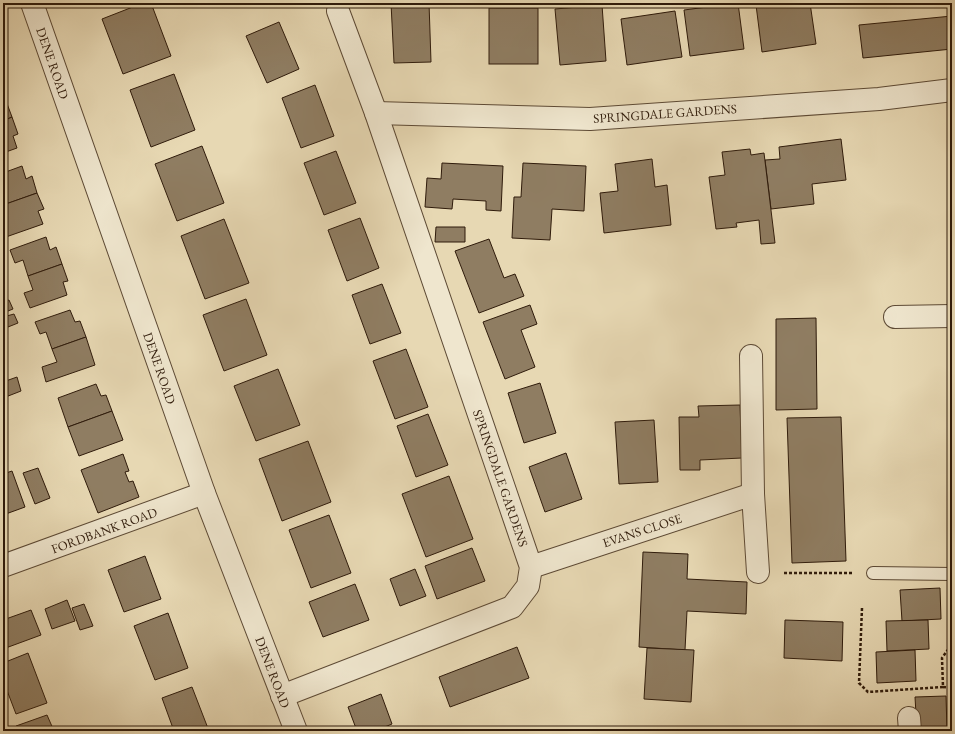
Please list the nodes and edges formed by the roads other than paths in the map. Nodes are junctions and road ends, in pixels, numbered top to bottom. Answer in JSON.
{"nodes":[{"id":1,"x":32,"y":3,"type":"edge"},
{"id":2,"x":338,"y":11,"type":"dead end"},
{"id":3,"x":952,"y":90,"type":"edge"},
{"id":4,"x":376,"y":112,"type":"junction"},
{"id":5,"x":952,"y":316,"type":"edge"},
{"id":6,"x":895,"y":317,"type":"dead end"},
{"id":7,"x":751,"y":356,"type":"dead end"},
{"id":8,"x":204,"y":493,"type":"junction"},
{"id":9,"x":753,"y":494,"type":"junction"},
{"id":10,"x":3,"y":566,"type":"edge"},
{"id":11,"x":531,"y":567,"type":"junction"},
{"id":12,"x":758,"y":572,"type":"road end"},
{"id":13,"x":873,"y":573,"type":"road end"},
{"id":14,"x":952,"y":574,"type":"edge"},
{"id":15,"x":282,"y":696,"type":"junction"},
{"id":16,"x":296,"y":731,"type":"edge"}],
"edges":[{"from":1,"to":8,"type":"street","name":"DENE ROAD"},
{"from":2,"to":4,"type":"street","name":"SPRINGDALE GARDENS"},
{"from":3,"to":4,"type":"street","name":"SPRINGDALE GARDENS"},
{"from":4,"to":11,"type":"street","name":"SPRINGDALE GARDENS"},
{"from":5,"to":6,"type":"street"},
{"from":7,"to":9,"type":"street"},
{"from":8,"to":10,"type":"street","name":"FORDBANK ROAD"},
{"from":8,"to":15,"type":"street","name":"DENE ROAD"},
{"from":9,"to":11,"type":"street","name":"EVANS CLOSE"},
{"from":9,"to":12,"type":"street"},
{"from":11,"to":15,"type":"street","name":"SPRINGDALE GARDENS"},
{"from":13,"to":14,"type":"lane"},
{"from":15,"to":16,"type":"street","name":"DENE ROAD"}]}
